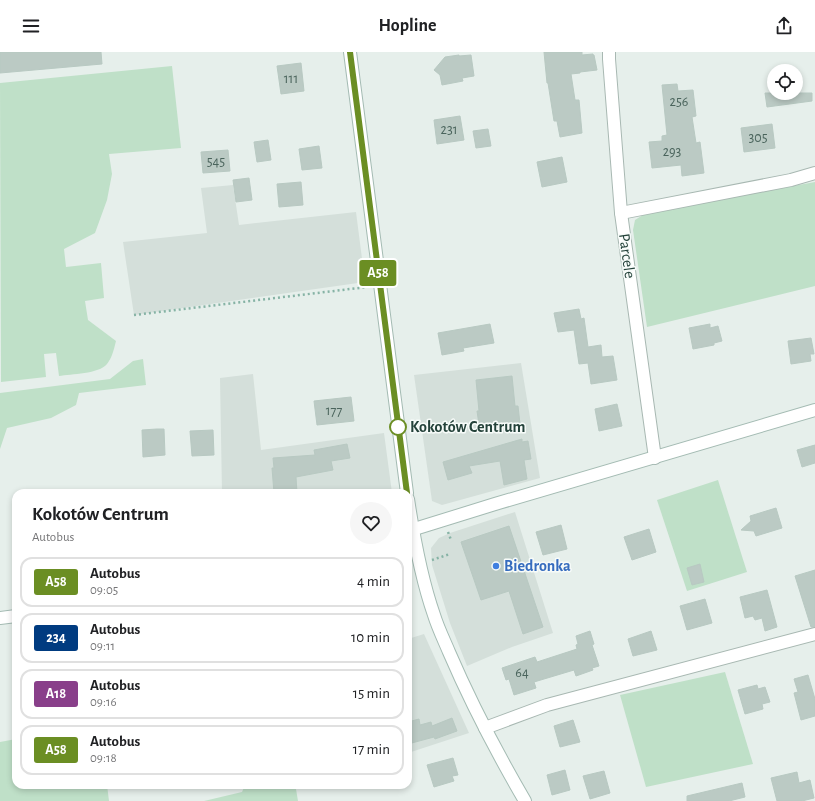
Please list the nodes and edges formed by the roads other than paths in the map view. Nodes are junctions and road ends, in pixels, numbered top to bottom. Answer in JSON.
{"nodes":[{"id":1,"x":350,"y":52,"type":"edge"},
{"id":2,"x":609,"y":52,"type":"edge"},
{"id":3,"x":815,"y":173,"type":"edge"},
{"id":4,"x":620,"y":213,"type":"junction"},
{"id":5,"x":815,"y":410,"type":"edge"},
{"id":6,"x":655,"y":458,"type":"junction"},
{"id":7,"x":406,"y":489,"type":"edge"},
{"id":8,"x":412,"y":530,"type":"edge"},
{"id":9,"x":412,"y":538,"type":"edge"},
{"id":10,"x":12,"y":616,"type":"edge"},
{"id":11,"x":0,"y":618,"type":"edge"},
{"id":12,"x":815,"y":634,"type":"edge"},
{"id":13,"x":485,"y":728,"type":"junction"},
{"id":14,"x":525,"y":801,"type":"edge"}],
"edges":[{"from":1,"to":7,"type":"street"},
{"from":2,"to":4,"type":"street","name":"Parcele"},
{"from":3,"to":4,"type":"street"},
{"from":4,"to":6,"type":"street","name":"Parcele"},
{"from":5,"to":6,"type":"street"},
{"from":6,"to":8,"type":"street"},
{"from":9,"to":13,"type":"street"},
{"from":10,"to":11,"type":"street"},
{"from":12,"to":13,"type":"street"},
{"from":13,"to":14,"type":"street"}]}
